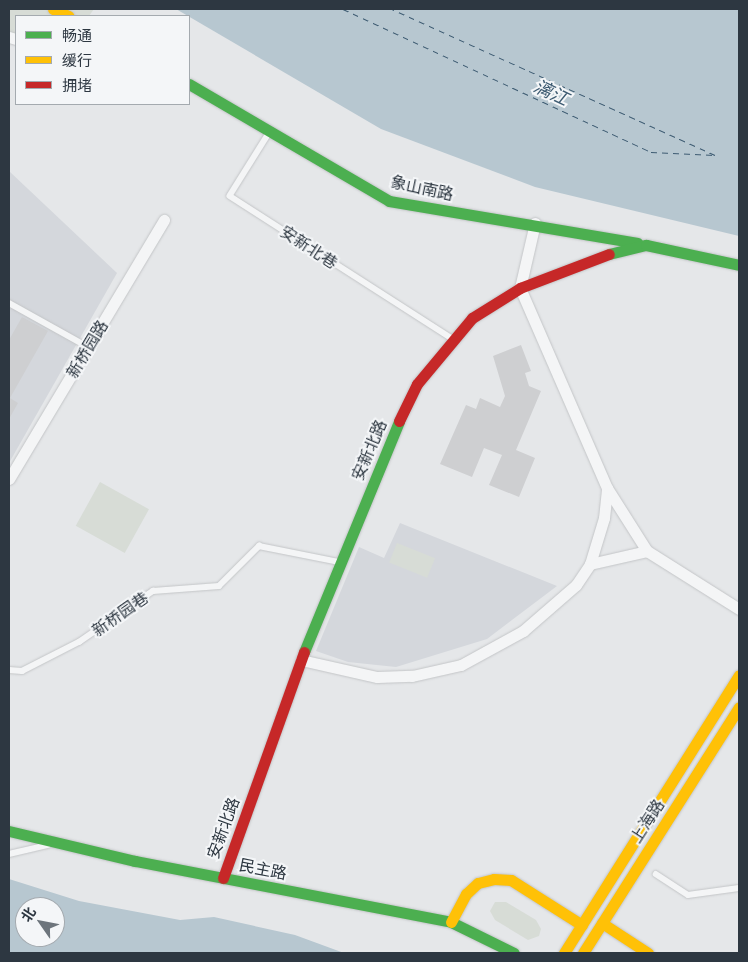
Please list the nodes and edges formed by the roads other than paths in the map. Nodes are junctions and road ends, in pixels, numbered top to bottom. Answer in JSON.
{"nodes":[{"id":1,"x":53,"y":9,"type":"edge"},
{"id":2,"x":67,"y":15,"type":"edge"},
{"id":3,"x":190,"y":85,"type":"edge"},
{"id":4,"x":270,"y":132,"type":"junction"},
{"id":5,"x":164,"y":220,"type":"dead end"},
{"id":6,"x":535,"y":223,"type":"junction"},
{"id":7,"x":646,"y":245,"type":"junction"},
{"id":8,"x":739,"y":265,"type":"edge"},
{"id":9,"x":520,"y":288,"type":"junction"},
{"id":10,"x":9,"y":303,"type":"edge"},
{"id":11,"x":451,"y":338,"type":"junction"},
{"id":12,"x":88,"y":347,"type":"junction"},
{"id":13,"x":9,"y":479,"type":"edge"},
{"id":14,"x":607,"y":488,"type":"junction"},
{"id":15,"x":647,"y":551,"type":"junction"},
{"id":16,"x":341,"y":562,"type":"junction"},
{"id":17,"x":590,"y":564,"type":"junction"},
{"id":18,"x":739,"y":609,"type":"edge"},
{"id":19,"x":301,"y":660,"type":"junction"},
{"id":20,"x":739,"y":663,"type":"edge"},
{"id":21,"x":9,"y":670,"type":"edge"},
{"id":22,"x":739,"y":675,"type":"edge"},
{"id":23,"x":739,"y":707,"type":"edge"},
{"id":24,"x":739,"y":719,"type":"edge"},
{"id":25,"x":9,"y":831,"type":"edge"},
{"id":26,"x":58,"y":843,"type":"junction"},
{"id":27,"x":9,"y":854,"type":"edge"},
{"id":28,"x":656,"y":874,"type":"dead end"},
{"id":29,"x":223,"y":878,"type":"junction"},
{"id":30,"x":608,"y":886,"type":"junction"},
{"id":31,"x":739,"y":888,"type":"edge"},
{"id":32,"x":619,"y":893,"type":"junction"},
{"id":33,"x":451,"y":922,"type":"junction"},
{"id":34,"x":602,"y":922,"type":"junction"},
{"id":35,"x":582,"y":925,"type":"junction"},
{"id":36,"x":510,"y":952,"type":"edge"},
{"id":37,"x":564,"y":953,"type":"edge"},
{"id":38,"x":583,"y":953,"type":"edge"},
{"id":39,"x":648,"y":953,"type":"edge"}],
"edges":[{"from":1,"to":2,"type":"main road"},
{"from":3,"to":4,"type":"main road","name":"象山南路"},
{"from":4,"to":6,"type":"main road","name":"象山南路"},
{"from":4,"to":11,"type":"lane","name":"安新北巷"},
{"from":5,"to":12,"type":"street","name":"新桥园路"},
{"from":6,"to":7,"type":"main road","name":"象山南路"},
{"from":6,"to":9,"type":"street"},
{"from":7,"to":8,"type":"main road","name":"安新北路"},
{"from":7,"to":9,"type":"main road","name":"安新北路"},
{"from":9,"to":11,"type":"main road","name":"安新北路"},
{"from":9,"to":14,"type":"street"},
{"from":10,"to":12,"type":"lane"},
{"from":11,"to":16,"type":"main road","name":"安新北路"},
{"from":12,"to":13,"type":"street","name":"新桥园路"},
{"from":14,"to":15,"type":"street"},
{"from":14,"to":17,"type":"street"},
{"from":15,"to":17,"type":"street"},
{"from":15,"to":18,"type":"street"},
{"from":16,"to":19,"type":"main road","name":"安新北路"},
{"from":16,"to":21,"type":"lane","name":"新桥园巷"},
{"from":17,"to":19,"type":"street"},
{"from":19,"to":29,"type":"main road","name":"安新北路"},
{"from":20,"to":30,"type":"lane"},
{"from":22,"to":30,"type":"main road","name":"上海路"},
{"from":23,"to":32,"type":"main road","name":"上海路"},
{"from":24,"to":32,"type":"lane"},
{"from":25,"to":26,"type":"main road","name":"民主路"},
{"from":26,"to":27,"type":"lane"},
{"from":26,"to":29,"type":"main road","name":"民主路"},
{"from":28,"to":31,"type":"lane"},
{"from":29,"to":33,"type":"main road","name":"民主路"},
{"from":30,"to":35,"type":"main road","name":"上海路"},
{"from":32,"to":34,"type":"main road","name":"上海路"},
{"from":33,"to":35,"type":"main road"},
{"from":33,"to":36,"type":"main road","name":"民主路"},
{"from":34,"to":38,"type":"main road","name":"上海路"},
{"from":34,"to":39,"type":"main road"},
{"from":35,"to":37,"type":"main road"}]}
